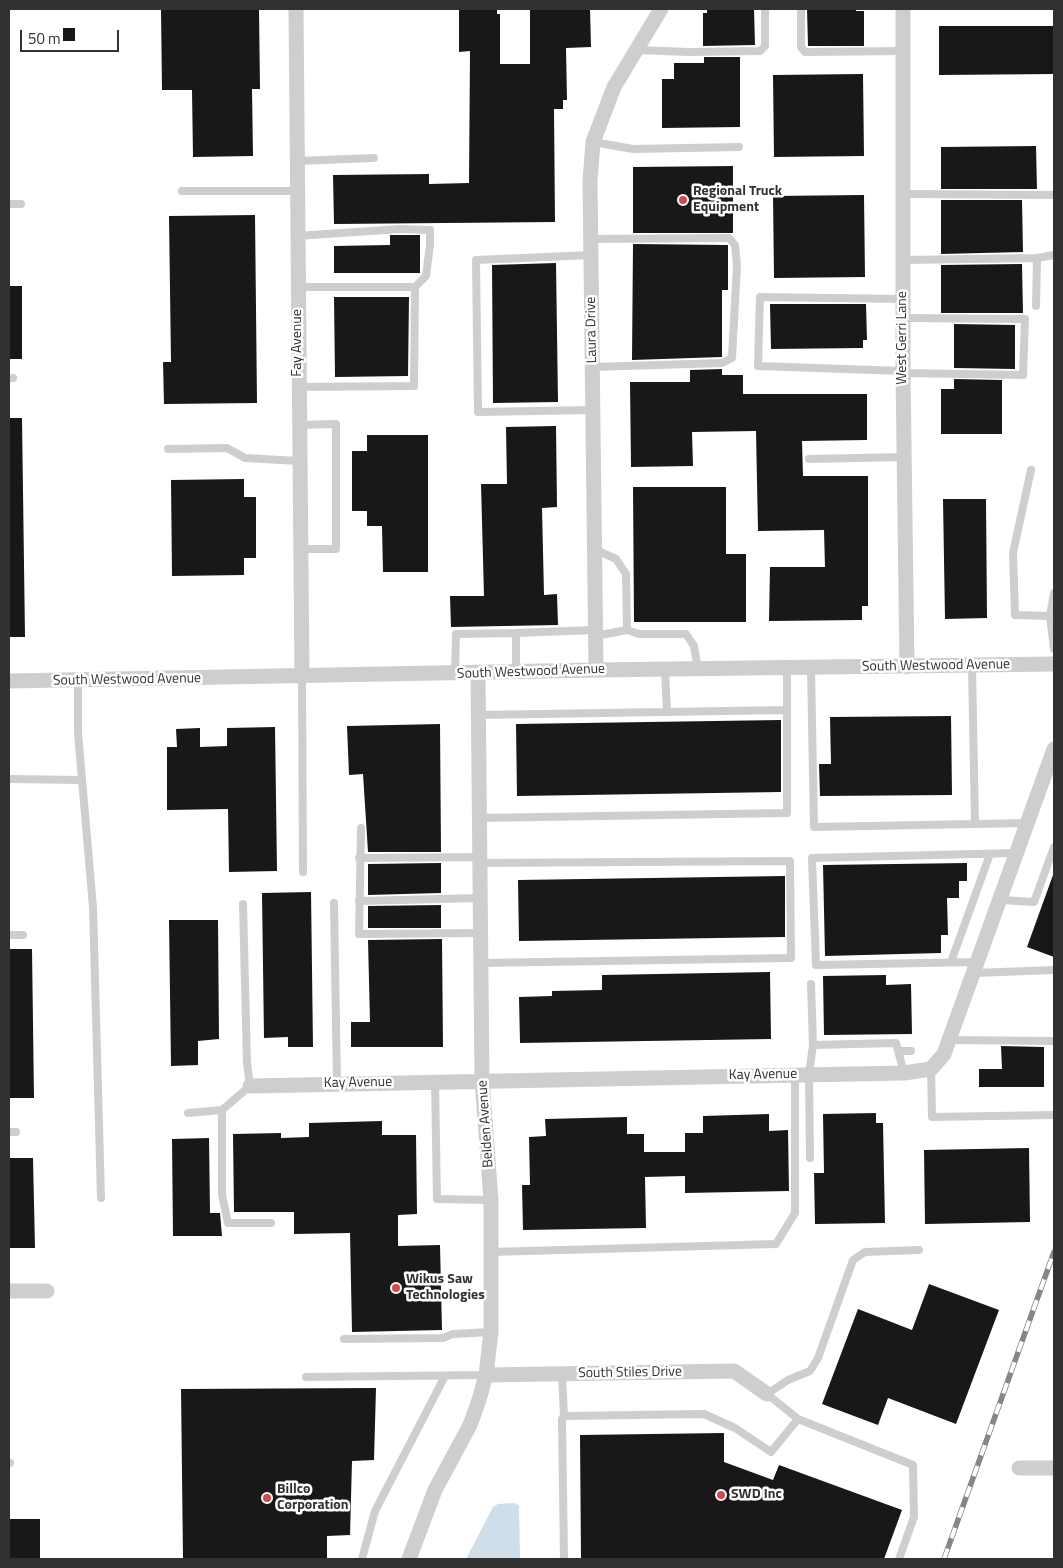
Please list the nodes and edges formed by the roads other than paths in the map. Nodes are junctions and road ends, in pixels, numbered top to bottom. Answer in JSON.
{"nodes":[{"id":1,"x":296,"y":9,"type":"edge"},
{"id":2,"x":662,"y":9,"type":"edge"},
{"id":3,"x":765,"y":9,"type":"edge"},
{"id":4,"x":801,"y":9,"type":"edge"},
{"id":5,"x":903,"y":9,"type":"edge"},
{"id":6,"x":636,"y":50,"type":"junction"},
{"id":7,"x":903,"y":51,"type":"junction"},
{"id":8,"x":593,"y":142,"type":"junction"},
{"id":9,"x":739,"y":147,"type":"dead end"},
{"id":10,"x":374,"y":158,"type":"dead end"},
{"id":11,"x":297,"y":161,"type":"junction"},
{"id":12,"x":182,"y":191,"type":"dead end"},
{"id":13,"x":297,"y":191,"type":"junction"},
{"id":14,"x":903,"y":194,"type":"junction"},
{"id":15,"x":1054,"y":195,"type":"edge"},
{"id":16,"x":9,"y":204,"type":"edge"},
{"id":17,"x":21,"y":204,"type":"dead end"},
{"id":18,"x":297,"y":236,"type":"junction"},
{"id":19,"x":590,"y":239,"type":"junction"},
{"id":20,"x":591,"y":255,"type":"junction"},
{"id":21,"x":1054,"y":255,"type":"edge"},
{"id":22,"x":1037,"y":258,"type":"junction"},
{"id":23,"x":903,"y":260,"type":"junction"},
{"id":24,"x":298,"y":287,"type":"junction"},
{"id":25,"x":415,"y":287,"type":"junction"},
{"id":26,"x":903,"y":299,"type":"junction"},
{"id":27,"x":1036,"y":306,"type":"dead end"},
{"id":28,"x":903,"y":318,"type":"junction"},
{"id":29,"x":592,"y":367,"type":"junction"},
{"id":30,"x":903,"y":372,"type":"junction"},
{"id":31,"x":298,"y":387,"type":"junction"},
{"id":32,"x":592,"y":410,"type":"junction"},
{"id":33,"x":299,"y":425,"type":"junction"},
{"id":34,"x":168,"y":449,"type":"dead end"},
{"id":35,"x":905,"y":457,"type":"junction"},
{"id":36,"x":809,"y":459,"type":"dead end"},
{"id":37,"x":299,"y":462,"type":"junction"},
{"id":38,"x":1031,"y":470,"type":"dead end"},
{"id":39,"x":300,"y":549,"type":"junction"},
{"id":40,"x":594,"y":549,"type":"junction"},
{"id":41,"x":1054,"y":593,"type":"edge"},
{"id":42,"x":1050,"y":616,"type":"junction"},
{"id":43,"x":627,"y":630,"type":"junction"},
{"id":44,"x":516,"y":633,"type":"junction"},
{"id":45,"x":595,"y":633,"type":"junction"},
{"id":46,"x":1054,"y":649,"type":"edge"},
{"id":47,"x":1054,"y":664,"type":"edge"},
{"id":48,"x":972,"y":666,"type":"junction"},
{"id":49,"x":907,"y":667,"type":"junction"},
{"id":50,"x":786,"y":668,"type":"junction"},
{"id":51,"x":811,"y":668,"type":"junction"},
{"id":52,"x":665,"y":669,"type":"junction"},
{"id":53,"x":698,"y":669,"type":"junction"},
{"id":54,"x":596,"y":670,"type":"junction"},
{"id":55,"x":516,"y":672,"type":"junction"},
{"id":56,"x":455,"y":674,"type":"junction"},
{"id":57,"x":478,"y":674,"type":"junction"},
{"id":58,"x":302,"y":677,"type":"junction"},
{"id":59,"x":78,"y":680,"type":"junction"},
{"id":60,"x":9,"y":682,"type":"edge"},
{"id":61,"x":787,"y":710,"type":"junction"},
{"id":62,"x":667,"y":712,"type":"junction"},
{"id":63,"x":478,"y":715,"type":"junction"},
{"id":64,"x":1054,"y":749,"type":"edge"},
{"id":65,"x":9,"y":779,"type":"edge"},
{"id":66,"x":82,"y":780,"type":"junction"},
{"id":67,"x":479,"y":818,"type":"junction"},
{"id":68,"x":1028,"y":823,"type":"junction"},
{"id":69,"x":975,"y":824,"type":"junction"},
{"id":70,"x":361,"y":828,"type":"dead end"},
{"id":71,"x":1054,"y":847,"type":"edge"},
{"id":72,"x":1016,"y":853,"type":"junction"},
{"id":73,"x":990,"y":854,"type":"junction"},
{"id":74,"x":359,"y":858,"type":"junction"},
{"id":75,"x":480,"y":860,"type":"junction"},
{"id":76,"x":303,"y":872,"type":"dead end"},
{"id":77,"x":480,"y":898,"type":"junction"},
{"id":78,"x":1001,"y":900,"type":"junction"},
{"id":79,"x":359,"y":901,"type":"junction"},
{"id":80,"x":334,"y":903,"type":"dead end"},
{"id":81,"x":243,"y":904,"type":"dead end"},
{"id":82,"x":480,"y":933,"type":"junction"},
{"id":83,"x":9,"y":935,"type":"edge"},
{"id":84,"x":23,"y":935,"type":"dead end"},
{"id":85,"x":951,"y":962,"type":"junction"},
{"id":86,"x":481,"y":963,"type":"junction"},
{"id":87,"x":976,"y":967,"type":"junction"},
{"id":88,"x":1054,"y":970,"type":"edge"},
{"id":89,"x":811,"y":984,"type":"dead end"},
{"id":90,"x":949,"y":1040,"type":"junction"},
{"id":91,"x":1054,"y":1041,"type":"edge"},
{"id":92,"x":813,"y":1045,"type":"junction"},
{"id":93,"x":899,"y":1051,"type":"junction"},
{"id":94,"x":911,"y":1051,"type":"dead end"},
{"id":95,"x":931,"y":1069,"type":"junction"},
{"id":96,"x":904,"y":1073,"type":"junction"},
{"id":97,"x":802,"y":1074,"type":"junction"},
{"id":98,"x":482,"y":1080,"type":"junction"},
{"id":99,"x":435,"y":1081,"type":"junction"},
{"id":100,"x":337,"y":1084,"type":"junction"},
{"id":101,"x":250,"y":1086,"type":"junction"},
{"id":102,"x":222,"y":1110,"type":"junction"},
{"id":103,"x":188,"y":1112,"type":"dead end"},
{"id":104,"x":1054,"y":1114,"type":"edge"},
{"id":105,"x":810,"y":1158,"type":"dead end"},
{"id":106,"x":101,"y":1198,"type":"dead end"},
{"id":107,"x":491,"y":1200,"type":"junction"},
{"id":108,"x":271,"y":1224,"type":"dead end"},
{"id":109,"x":919,"y":1250,"type":"dead end"},
{"id":110,"x":491,"y":1252,"type":"junction"},
{"id":111,"x":47,"y":1291,"type":"dead end"},
{"id":112,"x":9,"y":1292,"type":"edge"},
{"id":113,"x":491,"y":1332,"type":"junction"},
{"id":114,"x":344,"y":1339,"type":"dead end"},
{"id":115,"x":562,"y":1374,"type":"junction"},
{"id":116,"x":445,"y":1376,"type":"junction"},
{"id":117,"x":486,"y":1376,"type":"junction"},
{"id":118,"x":306,"y":1377,"type":"dead end"},
{"id":119,"x":767,"y":1394,"type":"junction"},
{"id":120,"x":564,"y":1416,"type":"junction"},
{"id":121,"x":798,"y":1420,"type":"junction"},
{"id":122,"x":1019,"y":1468,"type":"dead end"},
{"id":123,"x":1054,"y":1468,"type":"edge"},
{"id":124,"x":362,"y":1559,"type":"edge"},
{"id":125,"x":410,"y":1559,"type":"edge"},
{"id":126,"x":564,"y":1559,"type":"edge"},
{"id":127,"x":900,"y":1559,"type":"edge"}],
"edges":[{"from":1,"to":11,"type":"street","name":"Fay Avenue"},
{"from":2,"to":6,"type":"street","name":"Laura Drive"},
{"from":3,"to":6,"type":"lane"},
{"from":4,"to":7,"type":"lane"},
{"from":5,"to":7,"type":"street","name":"West Gerri Lane"},
{"from":6,"to":8,"type":"street","name":"Laura Drive"},
{"from":7,"to":14,"type":"street","name":"West Gerri Lane"},
{"from":8,"to":9,"type":"lane"},
{"from":8,"to":19,"type":"street","name":"Laura Drive"},
{"from":10,"to":11,"type":"lane"},
{"from":11,"to":13,"type":"street","name":"Fay Avenue"},
{"from":12,"to":13,"type":"lane"},
{"from":13,"to":18,"type":"street","name":"Fay Avenue"},
{"from":14,"to":15,"type":"lane"},
{"from":14,"to":23,"type":"street","name":"West Gerri Lane"},
{"from":16,"to":17,"type":"lane"},
{"from":18,"to":24,"type":"street","name":"Fay Avenue"},
{"from":18,"to":25,"type":"lane"},
{"from":19,"to":20,"type":"street","name":"Laura Drive"},
{"from":19,"to":29,"type":"lane"},
{"from":20,"to":29,"type":"street","name":"Laura Drive"},
{"from":20,"to":32,"type":"lane"},
{"from":21,"to":22,"type":"lane"},
{"from":22,"to":23,"type":"lane"},
{"from":22,"to":27,"type":"lane"},
{"from":23,"to":26,"type":"street","name":"West Gerri Lane"},
{"from":24,"to":25,"type":"lane"},
{"from":24,"to":31,"type":"street","name":"Fay Avenue"},
{"from":25,"to":31,"type":"lane"},
{"from":26,"to":28,"type":"street","name":"West Gerri Lane"},
{"from":26,"to":30,"type":"lane"},
{"from":28,"to":30,"type":"street","name":"West Gerri Lane"},
{"from":28,"to":30,"type":"lane"},
{"from":29,"to":32,"type":"street","name":"Laura Drive"},
{"from":30,"to":35,"type":"street","name":"West Gerri Lane"},
{"from":31,"to":33,"type":"street","name":"Fay Avenue"},
{"from":32,"to":40,"type":"street","name":"Laura Drive"},
{"from":33,"to":37,"type":"street","name":"Fay Avenue"},
{"from":33,"to":39,"type":"lane"},
{"from":34,"to":37,"type":"lane"},
{"from":35,"to":36,"type":"lane"},
{"from":35,"to":49,"type":"street","name":"West Gerri Lane"},
{"from":37,"to":39,"type":"street","name":"Fay Avenue"},
{"from":38,"to":42,"type":"lane"},
{"from":39,"to":58,"type":"street","name":"Fay Avenue"},
{"from":40,"to":43,"type":"lane"},
{"from":40,"to":45,"type":"street","name":"Laura Drive"},
{"from":41,"to":42,"type":"lane"},
{"from":42,"to":46,"type":"lane"},
{"from":43,"to":45,"type":"lane"},
{"from":43,"to":53,"type":"lane"},
{"from":44,"to":45,"type":"lane"},
{"from":44,"to":55,"type":"lane"},
{"from":44,"to":56,"type":"lane"},
{"from":45,"to":54,"type":"street","name":"Laura Drive"},
{"from":47,"to":48,"type":"street","name":"South Westwood Avenue"},
{"from":48,"to":49,"type":"street","name":"South Westwood Avenue"},
{"from":48,"to":69,"type":"lane"},
{"from":49,"to":51,"type":"street","name":"South Westwood Avenue"},
{"from":50,"to":51,"type":"street","name":"South Westwood Avenue"},
{"from":50,"to":53,"type":"street","name":"South Westwood Avenue"},
{"from":50,"to":61,"type":"lane"},
{"from":51,"to":69,"type":"lane"},
{"from":52,"to":53,"type":"street","name":"South Westwood Avenue"},
{"from":52,"to":54,"type":"street","name":"South Westwood Avenue"},
{"from":52,"to":62,"type":"lane"},
{"from":54,"to":55,"type":"street","name":"South Westwood Avenue"},
{"from":55,"to":57,"type":"street","name":"South Westwood Avenue"},
{"from":56,"to":57,"type":"street","name":"South Westwood Avenue"},
{"from":56,"to":58,"type":"street","name":"South Westwood Avenue"},
{"from":57,"to":63,"type":"street","name":"Belden Avenue"},
{"from":58,"to":59,"type":"street","name":"South Westwood Avenue"},
{"from":58,"to":76,"type":"lane"},
{"from":59,"to":60,"type":"street","name":"South Westwood Avenue"},
{"from":59,"to":66,"type":"lane"},
{"from":61,"to":62,"type":"lane"},
{"from":61,"to":67,"type":"lane"},
{"from":62,"to":63,"type":"lane"},
{"from":63,"to":67,"type":"street","name":"Belden Avenue"},
{"from":64,"to":68,"type":"street"},
{"from":65,"to":66,"type":"lane"},
{"from":66,"to":106,"type":"lane"},
{"from":67,"to":75,"type":"street","name":"Belden Avenue"},
{"from":68,"to":69,"type":"lane"},
{"from":68,"to":72,"type":"street"},
{"from":70,"to":74,"type":"lane"},
{"from":71,"to":78,"type":"lane"},
{"from":72,"to":73,"type":"lane"},
{"from":72,"to":78,"type":"street"},
{"from":73,"to":85,"type":"lane"},
{"from":73,"to":85,"type":"lane"},
{"from":74,"to":75,"type":"lane"},
{"from":74,"to":79,"type":"lane"},
{"from":75,"to":77,"type":"street","name":"Belden Avenue"},
{"from":75,"to":86,"type":"lane"},
{"from":77,"to":79,"type":"lane"},
{"from":77,"to":82,"type":"street","name":"Belden Avenue"},
{"from":78,"to":87,"type":"street"},
{"from":79,"to":82,"type":"lane"},
{"from":80,"to":100,"type":"lane"},
{"from":81,"to":101,"type":"lane"},
{"from":82,"to":86,"type":"street","name":"Belden Avenue"},
{"from":83,"to":84,"type":"lane"},
{"from":85,"to":87,"type":"lane"},
{"from":86,"to":98,"type":"street","name":"Belden Avenue"},
{"from":87,"to":88,"type":"lane"},
{"from":87,"to":90,"type":"street"},
{"from":89,"to":92,"type":"lane"},
{"from":90,"to":91,"type":"lane"},
{"from":90,"to":95,"type":"street"},
{"from":92,"to":93,"type":"lane"},
{"from":92,"to":97,"type":"lane"},
{"from":93,"to":94,"type":"lane"},
{"from":93,"to":96,"type":"lane"},
{"from":95,"to":96,"type":"street","name":"Kay Avenue"},
{"from":95,"to":104,"type":"lane"},
{"from":96,"to":97,"type":"street","name":"Kay Avenue"},
{"from":97,"to":98,"type":"street","name":"Kay Avenue"},
{"from":97,"to":105,"type":"lane"},
{"from":97,"to":110,"type":"lane"},
{"from":98,"to":99,"type":"street","name":"Kay Avenue"},
{"from":98,"to":107,"type":"street","name":"Belden Avenue"},
{"from":99,"to":100,"type":"street","name":"Kay Avenue"},
{"from":99,"to":107,"type":"lane"},
{"from":100,"to":101,"type":"street","name":"Kay Avenue"},
{"from":101,"to":102,"type":"lane"},
{"from":102,"to":103,"type":"lane"},
{"from":102,"to":108,"type":"lane"},
{"from":107,"to":110,"type":"street","name":"Belden Avenue"},
{"from":109,"to":119,"type":"lane"},
{"from":110,"to":113,"type":"street","name":"Belden Avenue"},
{"from":111,"to":112,"type":"street"},
{"from":113,"to":114,"type":"lane"},
{"from":113,"to":117,"type":"street","name":"Belden Avenue"},
{"from":115,"to":117,"type":"street","name":"South Stiles Drive"},
{"from":115,"to":119,"type":"street","name":"South Stiles Drive"},
{"from":115,"to":120,"type":"lane"},
{"from":116,"to":117,"type":"lane"},
{"from":116,"to":118,"type":"lane"},
{"from":116,"to":124,"type":"lane"},
{"from":117,"to":125,"type":"street","name":"Belden Avenue"},
{"from":119,"to":121,"type":"lane"},
{"from":120,"to":121,"type":"lane"},
{"from":120,"to":126,"type":"lane"},
{"from":121,"to":127,"type":"lane"},
{"from":122,"to":123,"type":"street"}]}
